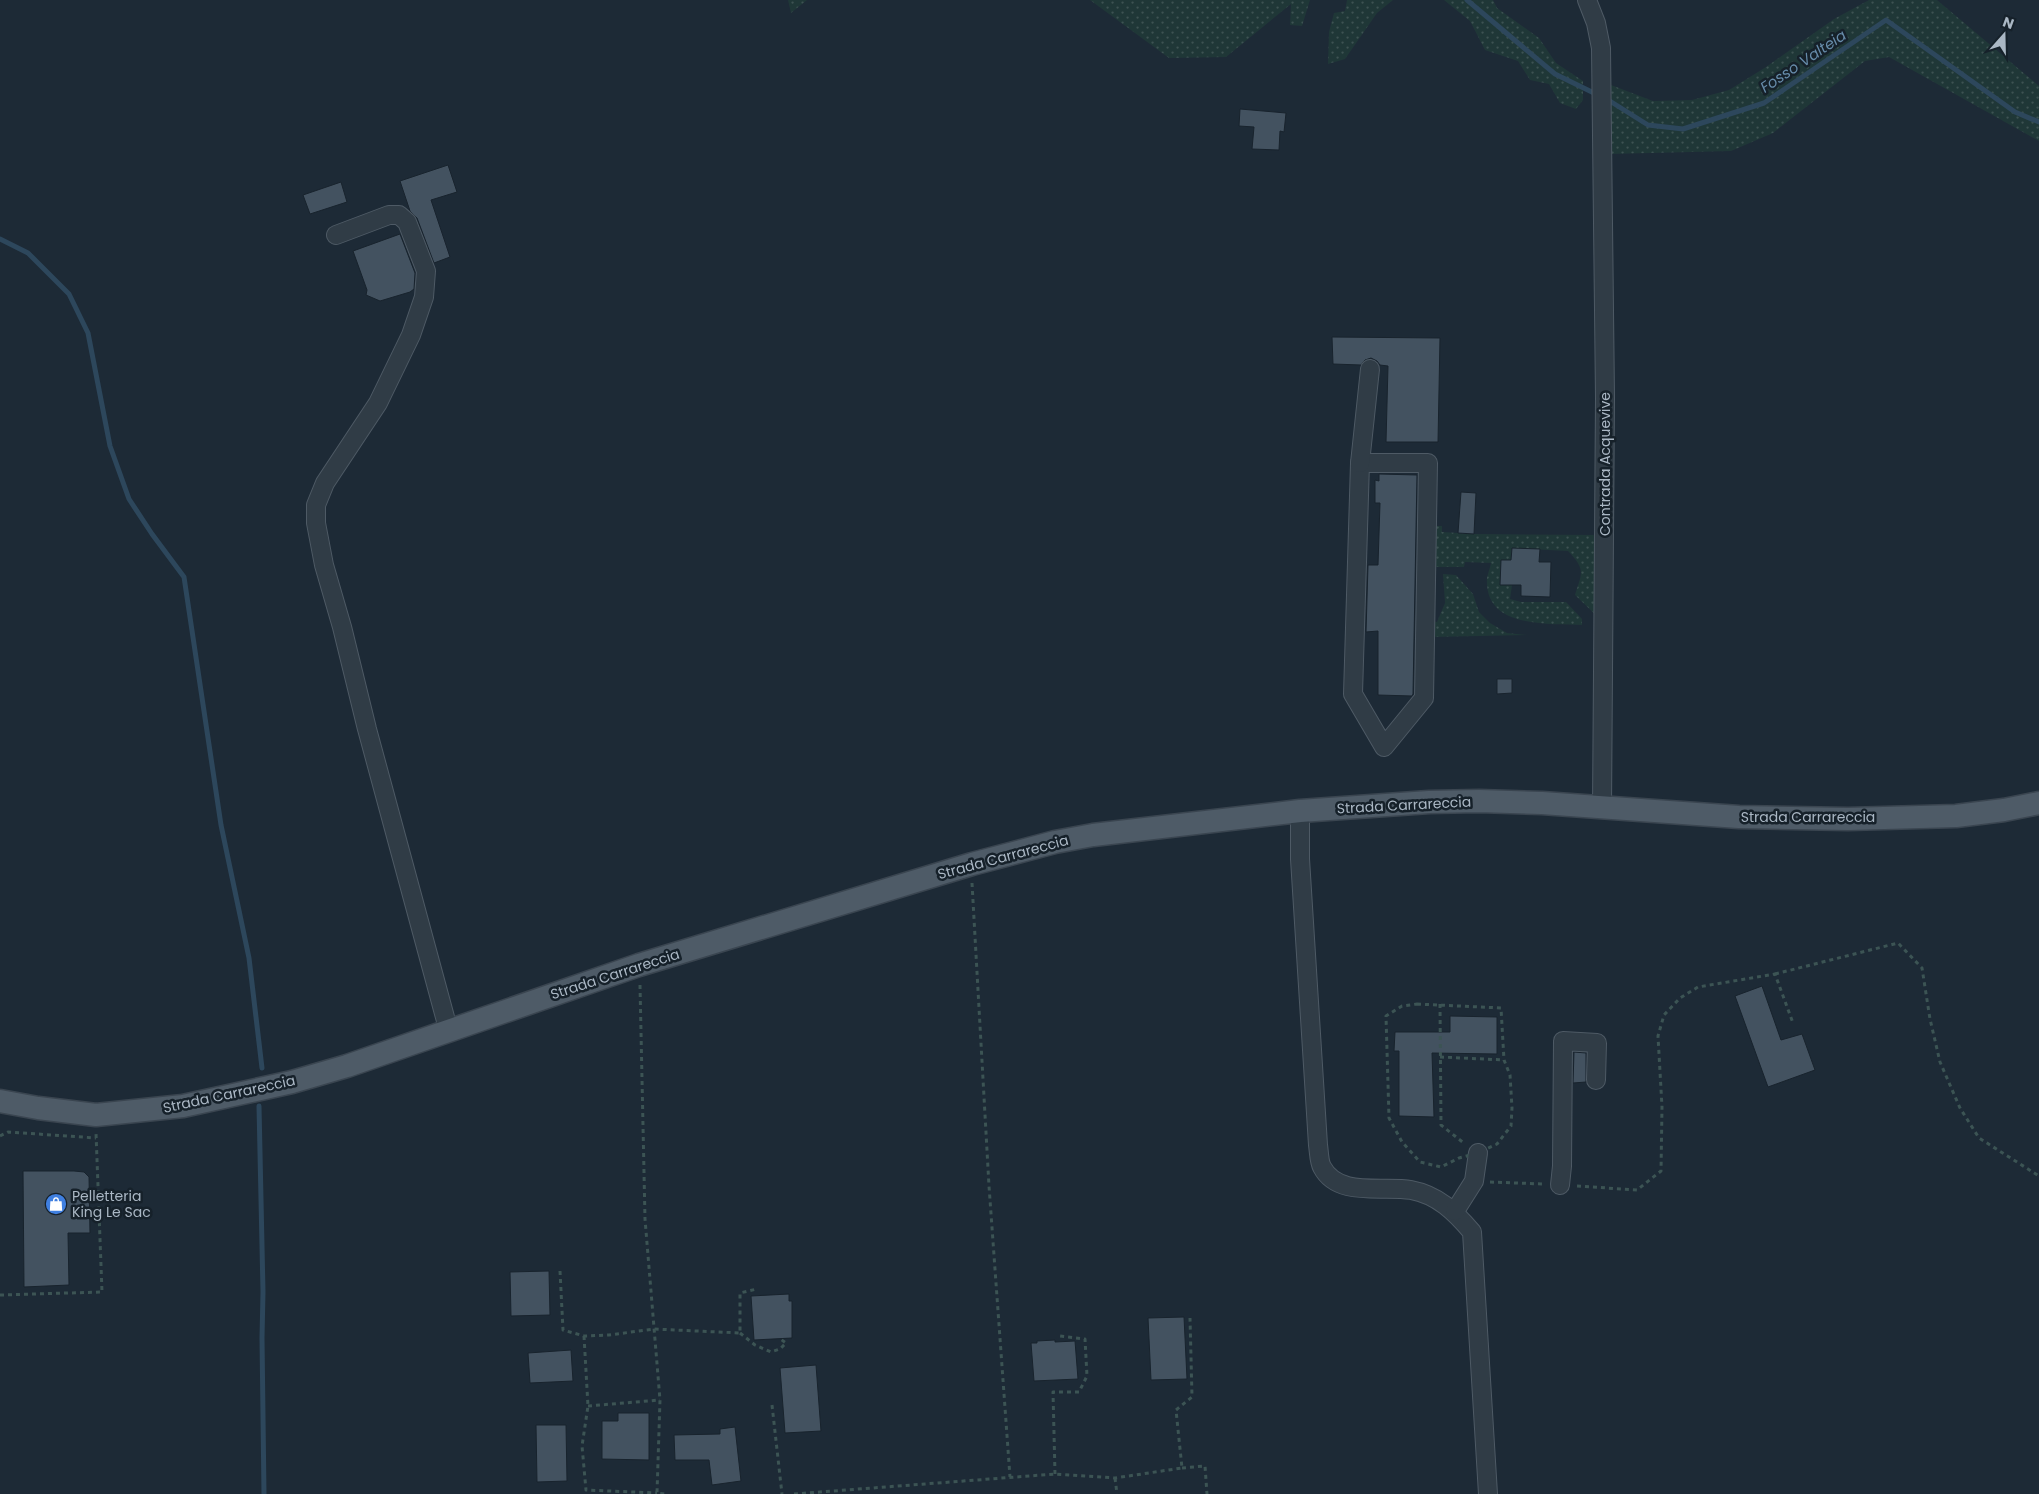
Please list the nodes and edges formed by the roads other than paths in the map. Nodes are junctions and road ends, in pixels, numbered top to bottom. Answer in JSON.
{"nodes":[{"id":1,"x":1587,"y":0,"type":"edge"},
{"id":2,"x":336,"y":235,"type":"dead end"},
{"id":3,"x":1370,"y":369,"type":"dead end"},
{"id":4,"x":1360,"y":463,"type":"junction"},
{"id":5,"x":2039,"y":803,"type":"edge"},
{"id":6,"x":1602,"y":808,"type":"junction"},
{"id":7,"x":1300,"y":811,"type":"junction"},
{"id":8,"x":449,"y":1032,"type":"junction"},
{"id":9,"x":1596,"y":1080,"type":"dead end"},
{"id":10,"x":0,"y":1102,"type":"edge"},
{"id":11,"x":1478,"y":1153,"type":"road end"},
{"id":12,"x":1560,"y":1185,"type":"road end"},
{"id":13,"x":1454,"y":1211,"type":"junction"},
{"id":14,"x":1488,"y":1494,"type":"edge"}],
"edges":[{"from":1,"to":6,"type":"street","name":"Contrada Acquevive"},
{"from":2,"to":8,"type":"street"},
{"from":3,"to":4,"type":"street"},
{"from":4,"to":4,"type":"street"},
{"from":5,"to":6,"type":"main road","name":"Strada Carrareccia"},
{"from":6,"to":7,"type":"main road","name":"Strada Carrareccia"},
{"from":7,"to":8,"type":"main road","name":"Strada Carrareccia"},
{"from":7,"to":13,"type":"street"},
{"from":8,"to":10,"type":"main road","name":"Strada Carrareccia"},
{"from":9,"to":12,"type":"street"},
{"from":11,"to":13,"type":"street"},
{"from":13,"to":14,"type":"street"}]}
